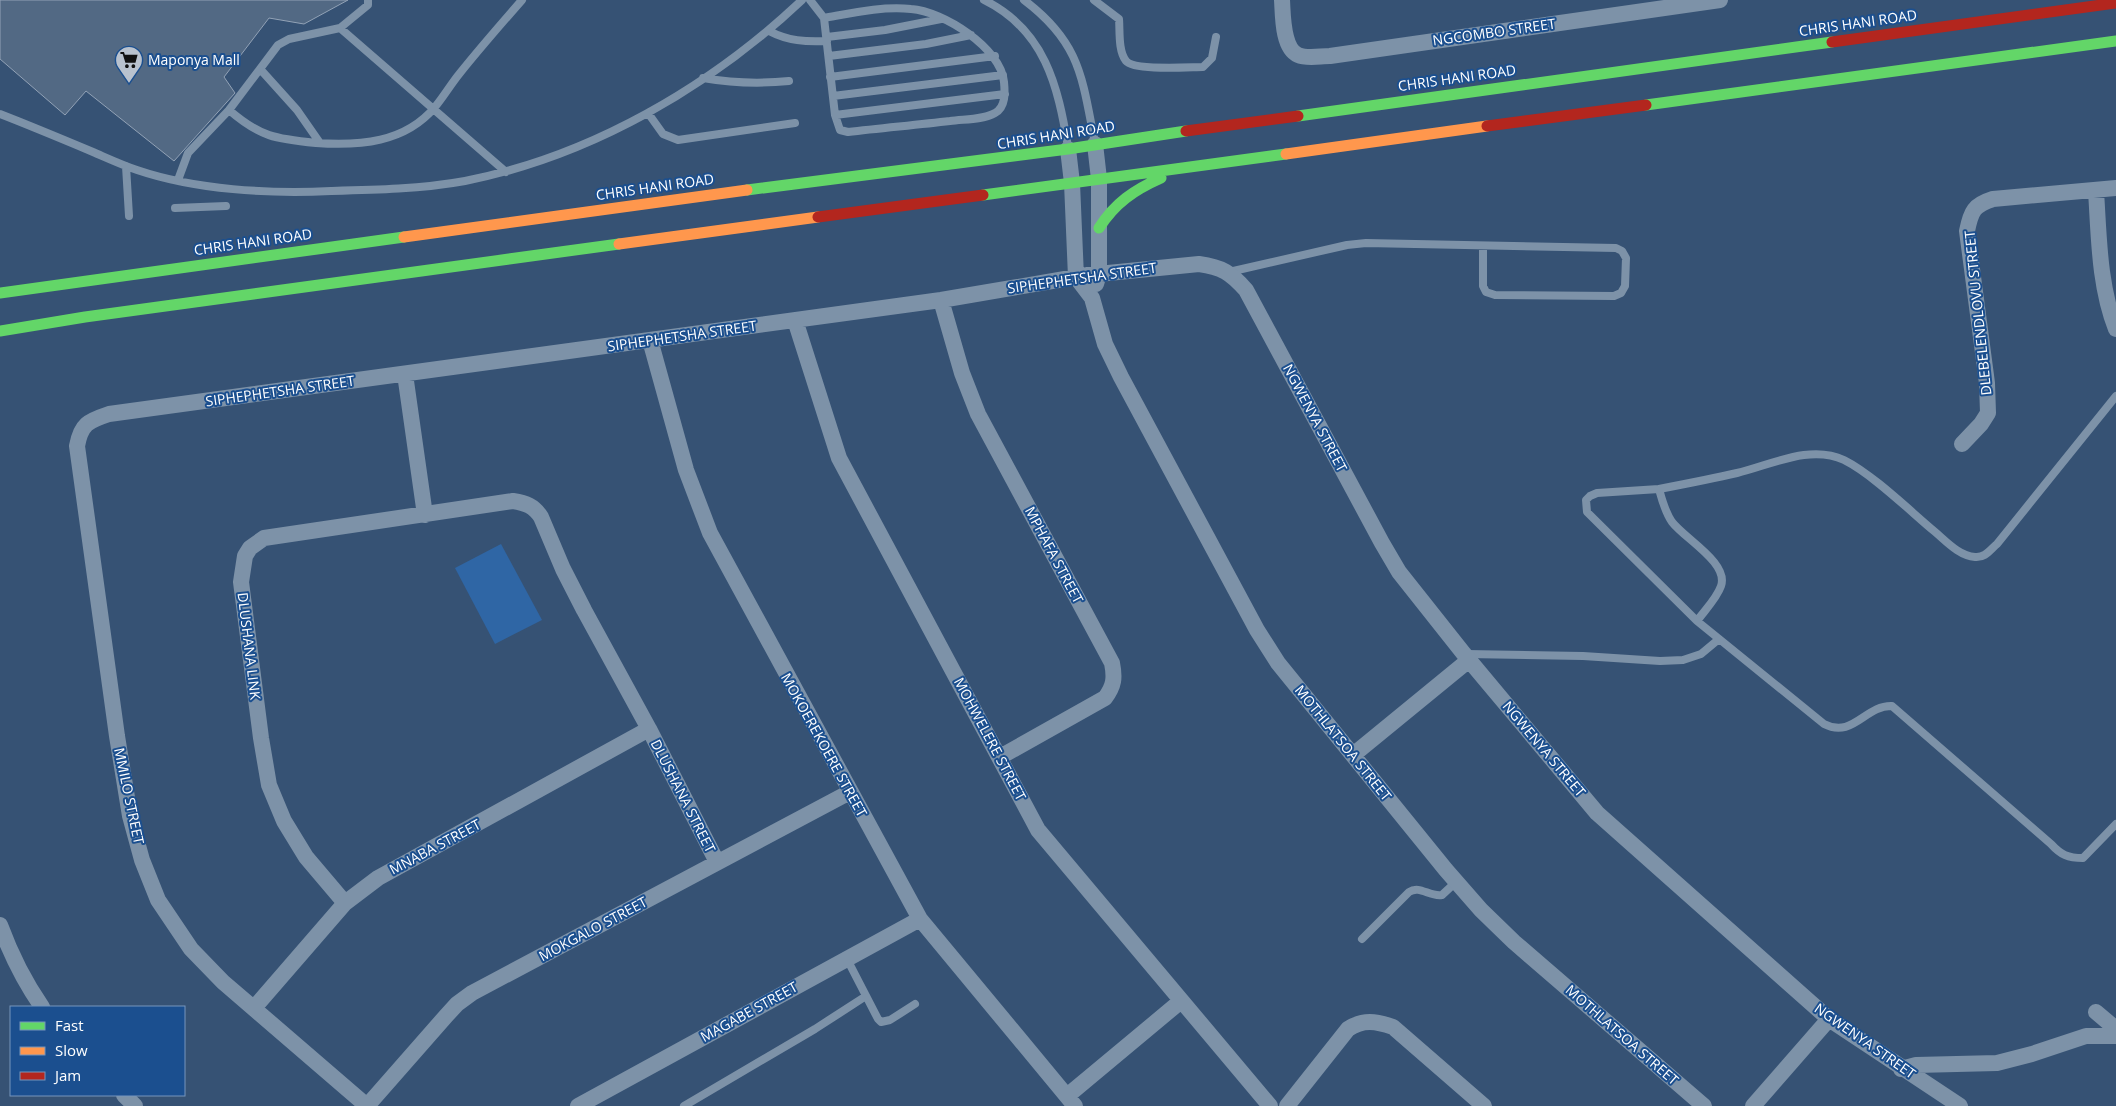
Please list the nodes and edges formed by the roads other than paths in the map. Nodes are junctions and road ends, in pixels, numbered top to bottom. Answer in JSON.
{"nodes":[{"id":1,"x":368,"y":0,"type":"edge"},
{"id":2,"x":522,"y":0,"type":"edge"},
{"id":3,"x":802,"y":0,"type":"edge"},
{"id":4,"x":810,"y":0,"type":"edge"},
{"id":5,"x":984,"y":0,"type":"edge"},
{"id":6,"x":1024,"y":0,"type":"edge"},
{"id":7,"x":1094,"y":0,"type":"edge"},
{"id":8,"x":1282,"y":0,"type":"edge"},
{"id":9,"x":1720,"y":0,"type":"edge"},
{"id":10,"x":2116,"y":3,"type":"edge"},
{"id":11,"x":824,"y":18,"type":"junction"},
{"id":12,"x":942,"y":19,"type":"junction"},
{"id":13,"x":340,"y":28,"type":"junction"},
{"id":14,"x":769,"y":31,"type":"junction"},
{"id":15,"x":971,"y":35,"type":"junction"},
{"id":16,"x":1216,"y":37,"type":"dead end"},
{"id":17,"x":827,"y":39,"type":"junction"},
{"id":18,"x":2116,"y":41,"type":"edge"},
{"id":19,"x":829,"y":56,"type":"junction"},
{"id":20,"x":994,"y":56,"type":"junction"},
{"id":21,"x":261,"y":70,"type":"junction"},
{"id":22,"x":1003,"y":75,"type":"junction"},
{"id":23,"x":830,"y":77,"type":"junction"},
{"id":24,"x":703,"y":78,"type":"junction"},
{"id":25,"x":789,"y":81,"type":"dead end"},
{"id":26,"x":1005,"y":94,"type":"junction"},
{"id":27,"x":833,"y":96,"type":"junction"},
{"id":28,"x":434,"y":108,"type":"junction"},
{"id":29,"x":229,"y":110,"type":"junction"},
{"id":30,"x":648,"y":113,"type":"junction"},
{"id":31,"x":0,"y":114,"type":"edge"},
{"id":32,"x":835,"y":115,"type":"junction"},
{"id":33,"x":795,"y":123,"type":"dead end"},
{"id":34,"x":320,"y":143,"type":"junction"},
{"id":35,"x":1095,"y":144,"type":"junction"},
{"id":36,"x":1068,"y":150,"type":"junction"},
{"id":37,"x":126,"y":166,"type":"junction"},
{"id":38,"x":1183,"y":168,"type":"junction"},
{"id":39,"x":506,"y":172,"type":"junction"},
{"id":40,"x":1099,"y":179,"type":"junction"},
{"id":41,"x":178,"y":180,"type":"junction"},
{"id":42,"x":1072,"y":183,"type":"junction"},
{"id":43,"x":2116,"y":188,"type":"edge"},
{"id":44,"x":2096,"y":191,"type":"junction"},
{"id":45,"x":226,"y":206,"type":"dead end"},
{"id":46,"x":175,"y":208,"type":"dead end"},
{"id":47,"x":129,"y":216,"type":"dead end"},
{"id":48,"x":1099,"y":228,"type":"junction"},
{"id":49,"x":1483,"y":246,"type":"junction"},
{"id":50,"x":1229,"y":272,"type":"junction"},
{"id":51,"x":1100,"y":274,"type":"junction"},
{"id":52,"x":1076,"y":277,"type":"junction"},
{"id":53,"x":1246,"y":290,"type":"joint"},
{"id":54,"x":1,"y":292,"type":"edge"},
{"id":55,"x":1092,"y":298,"type":"junction"},
{"id":56,"x":941,"y":300,"type":"junction"},
{"id":57,"x":795,"y":320,"type":"junction"},
{"id":58,"x":17,"y":328,"type":"junction"},
{"id":59,"x":2116,"y":329,"type":"edge"},
{"id":60,"x":0,"y":331,"type":"edge"},
{"id":61,"x":0,"y":336,"type":"edge"},
{"id":62,"x":650,"y":340,"type":"junction"},
{"id":63,"x":405,"y":374,"type":"junction"},
{"id":64,"x":2116,"y":396,"type":"edge"},
{"id":65,"x":109,"y":414,"type":"joint"},
{"id":66,"x":1962,"y":444,"type":"dead end"},
{"id":67,"x":1659,"y":489,"type":"junction"},
{"id":68,"x":425,"y":515,"type":"junction"},
{"id":69,"x":1698,"y":621,"type":"junction"},
{"id":70,"x":1719,"y":639,"type":"junction"},
{"id":71,"x":1467,"y":657,"type":"junction"},
{"id":72,"x":650,"y":729,"type":"junction"},
{"id":73,"x":1353,"y":755,"type":"junction"},
{"id":74,"x":1000,"y":756,"type":"junction"},
{"id":75,"x":850,"y":792,"type":"junction"},
{"id":76,"x":2116,"y":824,"type":"edge"},
{"id":77,"x":717,"y":862,"type":"junction"},
{"id":78,"x":1456,"y":882,"type":"junction"},
{"id":79,"x":344,"y":903,"type":"junction"},
{"id":80,"x":920,"y":919,"type":"junction"},
{"id":81,"x":0,"y":925,"type":"edge"},
{"id":82,"x":1362,"y":939,"type":"dead end"},
{"id":83,"x":846,"y":959,"type":"junction"},
{"id":84,"x":866,"y":996,"type":"junction"},
{"id":85,"x":1180,"y":1001,"type":"junction"},
{"id":86,"x":915,"y":1004,"type":"dead end"},
{"id":87,"x":41,"y":1006,"type":"edge"},
{"id":88,"x":254,"y":1008,"type":"junction"},
{"id":89,"x":2096,"y":1012,"type":"dead end"},
{"id":90,"x":1829,"y":1019,"type":"junction"},
{"id":91,"x":2116,"y":1030,"type":"edge"},
{"id":92,"x":2116,"y":1036,"type":"edge"},
{"id":93,"x":1901,"y":1068,"type":"junction"},
{"id":94,"x":125,"y":1096,"type":"edge"},
{"id":95,"x":1071,"y":1101,"type":"edge"},
{"id":96,"x":1942,"y":1101,"type":"edge"},
{"id":97,"x":135,"y":1106,"type":"edge"},
{"id":98,"x":367,"y":1106,"type":"edge"},
{"id":99,"x":578,"y":1106,"type":"edge"},
{"id":100,"x":684,"y":1106,"type":"edge"},
{"id":101,"x":1270,"y":1106,"type":"edge"},
{"id":102,"x":1287,"y":1106,"type":"edge"},
{"id":103,"x":1484,"y":1106,"type":"edge"},
{"id":104,"x":1704,"y":1106,"type":"edge"},
{"id":105,"x":1753,"y":1106,"type":"edge"},
{"id":106,"x":1960,"y":1106,"type":"edge"}],
"edges":[{"from":1,"to":13,"type":"lane"},
{"from":2,"to":28,"type":"lane"},
{"from":3,"to":14,"type":"lane"},
{"from":4,"to":11,"type":"lane"},
{"from":5,"to":36,"type":"lane"},
{"from":6,"to":35,"type":"lane"},
{"from":7,"to":16,"type":"lane"},
{"from":8,"to":9,"type":"street","name":"NGCOMBO STREET"},
{"from":10,"to":35,"type":"main road","name":"CHRIS HANI ROAD"},
{"from":11,"to":12,"type":"lane"},
{"from":11,"to":17,"type":"lane"},
{"from":12,"to":15,"type":"lane"},
{"from":12,"to":17,"type":"lane"},
{"from":13,"to":21,"type":"lane"},
{"from":13,"to":28,"type":"lane"},
{"from":14,"to":17,"type":"lane"},
{"from":14,"to":24,"type":"lane"},
{"from":15,"to":19,"type":"lane"},
{"from":15,"to":20,"type":"lane"},
{"from":17,"to":19,"type":"lane"},
{"from":18,"to":38,"type":"main road"},
{"from":19,"to":23,"type":"lane"},
{"from":20,"to":22,"type":"lane"},
{"from":20,"to":23,"type":"lane"},
{"from":21,"to":29,"type":"lane"},
{"from":21,"to":34,"type":"lane"},
{"from":22,"to":26,"type":"lane"},
{"from":22,"to":27,"type":"lane"},
{"from":23,"to":27,"type":"lane"},
{"from":24,"to":25,"type":"lane"},
{"from":24,"to":30,"type":"lane"},
{"from":26,"to":32,"type":"lane"},
{"from":26,"to":32,"type":"lane"},
{"from":27,"to":32,"type":"lane"},
{"from":28,"to":34,"type":"lane"},
{"from":28,"to":39,"type":"lane"},
{"from":29,"to":34,"type":"lane"},
{"from":29,"to":41,"type":"lane"},
{"from":30,"to":33,"type":"lane"},
{"from":30,"to":39,"type":"lane"},
{"from":31,"to":37,"type":"lane"},
{"from":35,"to":36,"type":"main road","name":"CHRIS HANI ROAD"},
{"from":35,"to":40,"type":"street"},
{"from":36,"to":42,"type":"street"},
{"from":36,"to":54,"type":"main road","name":"CHRIS HANI ROAD"},
{"from":37,"to":41,"type":"lane"},
{"from":37,"to":47,"type":"lane"},
{"from":38,"to":40,"type":"main road"},
{"from":38,"to":48,"type":"main road"},
{"from":39,"to":41,"type":"lane"},
{"from":40,"to":42,"type":"main road"},
{"from":40,"to":48,"type":"street"},
{"from":42,"to":52,"type":"street"},
{"from":42,"to":58,"type":"main road"},
{"from":43,"to":44,"type":"street","name":"DLEBELENDLOVU STREET"},
{"from":44,"to":59,"type":"street"},
{"from":44,"to":66,"type":"street","name":"DLEBELENDLOVU STREET"},
{"from":45,"to":46,"type":"lane"},
{"from":48,"to":51,"type":"street"},
{"from":49,"to":49,"type":"lane"},
{"from":49,"to":50,"type":"lane"},
{"from":50,"to":51,"type":"street","name":"SIPHEPHETSHA STREET"},
{"from":50,"to":53,"type":"street","name":"SIPHEPHETSHA STREET"},
{"from":51,"to":52,"type":"street","name":"SIPHEPHETSHA STREET"},
{"from":51,"to":55,"type":"street"},
{"from":52,"to":55,"type":"street","name":"MOTHLATSOA STREET"},
{"from":52,"to":56,"type":"street","name":"SIPHEPHETSHA STREET"},
{"from":53,"to":71,"type":"street","name":"NGWENYA STREET"},
{"from":55,"to":73,"type":"street","name":"MOTHLATSOA STREET"},
{"from":56,"to":57,"type":"street","name":"SIPHEPHETSHA STREET"},
{"from":56,"to":74,"type":"street","name":"MPHAFA STREET"},
{"from":57,"to":62,"type":"street","name":"SIPHEPHETSHA STREET"},
{"from":57,"to":74,"type":"street","name":"MOHWELERE STREET"},
{"from":58,"to":60,"type":"main road"},
{"from":58,"to":61,"type":"lane"},
{"from":62,"to":63,"type":"street","name":"SIPHEPHETSHA STREET"},
{"from":62,"to":75,"type":"street","name":"MOKOEREKOERE STREET"},
{"from":63,"to":65,"type":"street","name":"SIPHEPHETSHA STREET"},
{"from":63,"to":68,"type":"street"},
{"from":64,"to":67,"type":"lane"},
{"from":65,"to":88,"type":"street","name":"MMILO STREET"},
{"from":67,"to":69,"type":"lane"},
{"from":67,"to":69,"type":"lane"},
{"from":68,"to":72,"type":"street","name":"DLUSHANA LINK"},
{"from":68,"to":79,"type":"street","name":"DLUSHANA LINK"},
{"from":69,"to":70,"type":"lane"},
{"from":70,"to":71,"type":"lane"},
{"from":70,"to":76,"type":"lane"},
{"from":71,"to":73,"type":"street"},
{"from":71,"to":90,"type":"street","name":"NGWENYA STREET"},
{"from":72,"to":77,"type":"street","name":"DLUSHANA STREET"},
{"from":72,"to":79,"type":"street","name":"MNABA STREET"},
{"from":73,"to":78,"type":"street","name":"MOTHLATSOA STREET"},
{"from":74,"to":85,"type":"street","name":"MOHWELERE STREET"},
{"from":75,"to":77,"type":"street","name":"MOKGALO STREET"},
{"from":75,"to":80,"type":"street","name":"MOKOEREKOERE STREET"},
{"from":77,"to":98,"type":"street","name":"MOKGALO STREET"},
{"from":78,"to":82,"type":"lane"},
{"from":78,"to":104,"type":"street","name":"MOTHLATSOA STREET"},
{"from":79,"to":88,"type":"street","name":"MNABA STREET"},
{"from":80,"to":83,"type":"street","name":"MAGABE STREET"},
{"from":80,"to":95,"type":"street","name":"MOKOEREKOERE STREET"},
{"from":81,"to":87,"type":"street"},
{"from":83,"to":84,"type":"lane"},
{"from":83,"to":99,"type":"street","name":"MAGABE STREET"},
{"from":84,"to":86,"type":"lane"},
{"from":84,"to":100,"type":"lane"},
{"from":85,"to":95,"type":"street"},
{"from":85,"to":101,"type":"street","name":"MOHWELERE STREET"},
{"from":88,"to":98,"type":"street","name":"MMILO STREET"},
{"from":89,"to":91,"type":"street"},
{"from":90,"to":93,"type":"street","name":"NGWENYA STREET"},
{"from":90,"to":105,"type":"street"},
{"from":92,"to":93,"type":"street"},
{"from":93,"to":96,"type":"street","name":"NGWENYA STREET"},
{"from":94,"to":97,"type":"street"},
{"from":96,"to":106,"type":"street","name":"NGWENYA STREET"},
{"from":102,"to":103,"type":"street"}]}
